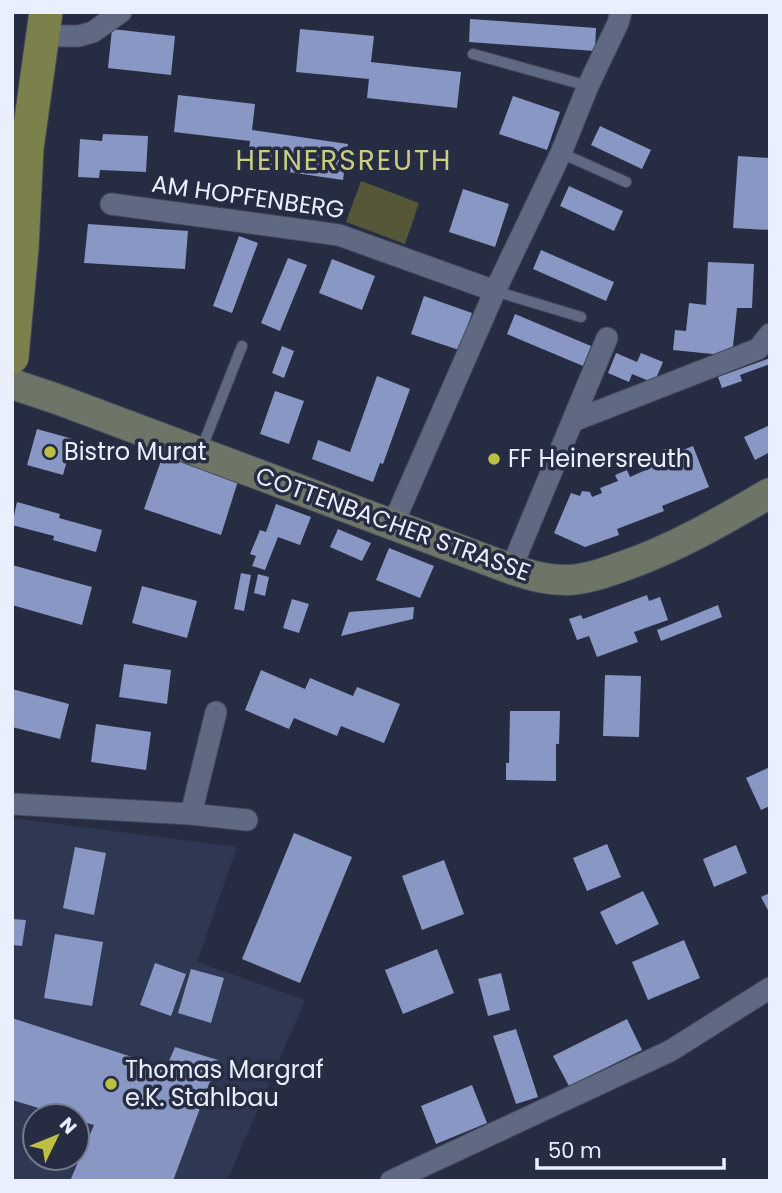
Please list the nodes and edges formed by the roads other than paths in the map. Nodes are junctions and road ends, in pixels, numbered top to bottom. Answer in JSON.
{"nodes":[{"id":1,"x":121,"y":12,"type":"edge"},
{"id":2,"x":621,"y":12,"type":"edge"},
{"id":3,"x":45,"y":24,"type":"edge"},
{"id":4,"x":473,"y":54,"type":"dead end"},
{"id":5,"x":587,"y":86,"type":"junction"},
{"id":6,"x":20,"y":148,"type":"edge"},
{"id":7,"x":561,"y":153,"type":"junction"},
{"id":8,"x":626,"y":182,"type":"dead end"},
{"id":9,"x":111,"y":204,"type":"dead end"},
{"id":10,"x":495,"y":291,"type":"junction"},
{"id":11,"x":581,"y":317,"type":"dead end"},
{"id":12,"x":770,"y":334,"type":"edge"},
{"id":13,"x":607,"y":338,"type":"dead end"},
{"id":14,"x":243,"y":346,"type":"dead end"},
{"id":15,"x":12,"y":357,"type":"edge"},
{"id":16,"x":12,"y":384,"type":"edge"},
{"id":17,"x":573,"y":421,"type":"junction"},
{"id":18,"x":200,"y":453,"type":"junction"},
{"id":19,"x":770,"y":493,"type":"edge"},
{"id":20,"x":393,"y":524,"type":"junction"},
{"id":21,"x":511,"y":569,"type":"junction"},
{"id":22,"x":216,"y":712,"type":"dead end"},
{"id":23,"x":12,"y":804,"type":"edge"},
{"id":24,"x":191,"y":814,"type":"junction"},
{"id":25,"x":247,"y":820,"type":"dead end"},
{"id":26,"x":770,"y":988,"type":"edge"},
{"id":27,"x":391,"y":1181,"type":"edge"}],
"edges":[{"from":1,"to":3,"type":"street"},
{"from":2,"to":5,"type":"street"},
{"from":3,"to":6,"type":"main road"},
{"from":4,"to":5,"type":"lane"},
{"from":5,"to":7,"type":"street"},
{"from":6,"to":15,"type":"main road"},
{"from":7,"to":8,"type":"lane"},
{"from":7,"to":10,"type":"street"},
{"from":9,"to":10,"type":"street","name":"AM HOPFENBERG"},
{"from":10,"to":11,"type":"lane"},
{"from":10,"to":20,"type":"street"},
{"from":12,"to":17,"type":"street"},
{"from":13,"to":17,"type":"street"},
{"from":14,"to":18,"type":"lane"},
{"from":16,"to":18,"type":"street","name":"COTTENBACHER STRASSE"},
{"from":17,"to":21,"type":"street"},
{"from":18,"to":20,"type":"street","name":"COTTENBACHER STRASSE"},
{"from":19,"to":21,"type":"street","name":"COTTENBACHER STRASSE"},
{"from":20,"to":21,"type":"street","name":"COTTENBACHER STRASSE"},
{"from":22,"to":24,"type":"street"},
{"from":23,"to":24,"type":"street"},
{"from":24,"to":25,"type":"street"},
{"from":26,"to":27,"type":"street"}]}
